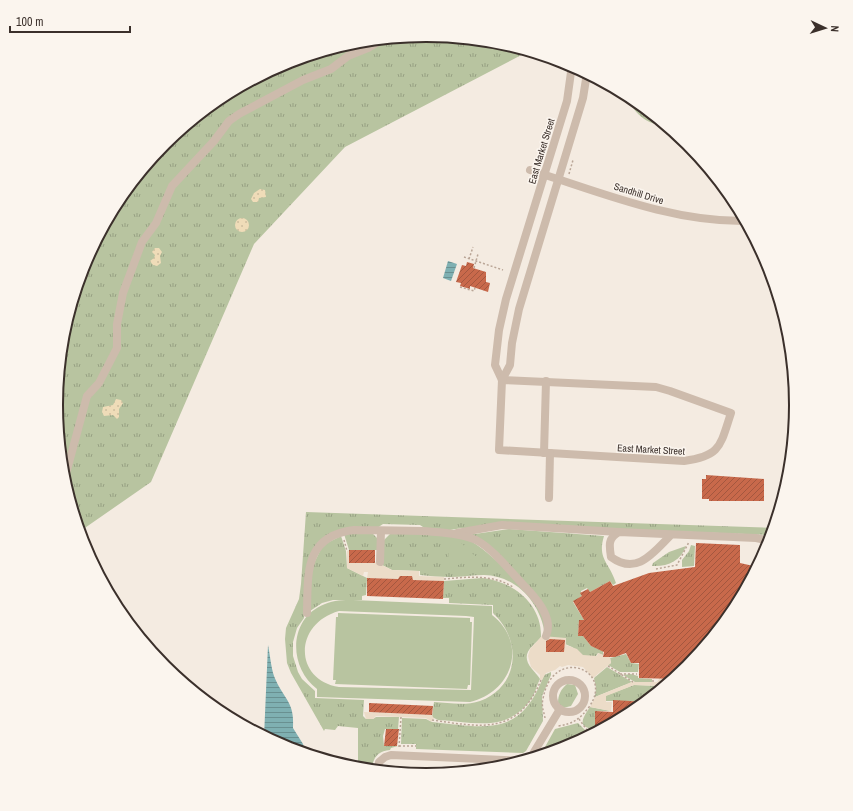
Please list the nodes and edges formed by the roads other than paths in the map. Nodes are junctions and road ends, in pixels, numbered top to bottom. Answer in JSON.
{"nodes":[{"id":1,"x":370,"y":46,"type":"edge"},
{"id":2,"x":571,"y":72,"type":"edge"},
{"id":3,"x":586,"y":79,"type":"edge"},
{"id":4,"x":530,"y":170,"type":"dead end"},
{"id":5,"x":545,"y":174,"type":"junction"},
{"id":6,"x":558,"y":179,"type":"junction"},
{"id":7,"x":739,"y":221,"type":"edge"},
{"id":8,"x":518,"y":261,"type":"junction"},
{"id":9,"x":532,"y":265,"type":"junction"},
{"id":10,"x":502,"y":380,"type":"junction"},
{"id":11,"x":546,"y":381,"type":"junction"},
{"id":12,"x":547,"y":453,"type":"junction"},
{"id":13,"x":68,"y":466,"type":"edge"},
{"id":14,"x":549,"y":498,"type":"dead end"},
{"id":15,"x":381,"y":531,"type":"junction"},
{"id":16,"x":619,"y":532,"type":"junction"},
{"id":17,"x":456,"y":533,"type":"junction"},
{"id":18,"x":671,"y":535,"type":"junction"},
{"id":19,"x":764,"y":540,"type":"edge"},
{"id":20,"x":380,"y":562,"type":"dead end"},
{"id":21,"x":307,"y":613,"type":"dead end"},
{"id":22,"x":546,"y":636,"type":"dead end"},
{"id":23,"x":560,"y":709,"type":"dead end"},
{"id":24,"x":534,"y":753,"type":"edge"},
{"id":25,"x":506,"y":760,"type":"edge"},
{"id":26,"x":379,"y":766,"type":"edge"}],
"edges":[{"from":1,"to":13,"type":"street"},
{"from":2,"to":5,"type":"street","name":"East Market Street"},
{"from":3,"to":6,"type":"street","name":"East Market Street"},
{"from":4,"to":5,"type":"street","name":"Sandhill Drive"},
{"from":5,"to":6,"type":"street","name":"Sandhill Drive"},
{"from":5,"to":8,"type":"street","name":"East Market Street"},
{"from":6,"to":7,"type":"street","name":"Sandhill Drive"},
{"from":6,"to":9,"type":"street","name":"East Market Street"},
{"from":8,"to":9,"type":"street"},
{"from":8,"to":10,"type":"street","name":"East Market Street"},
{"from":9,"to":10,"type":"street","name":"East Market Street"},
{"from":10,"to":11,"type":"street","name":"East Market Street"},
{"from":10,"to":12,"type":"street","name":"East Market Street"},
{"from":11,"to":12,"type":"street"},
{"from":11,"to":12,"type":"street","name":"East Market Street"},
{"from":12,"to":14,"type":"street"},
{"from":15,"to":17,"type":"street"},
{"from":15,"to":20,"type":"street"},
{"from":15,"to":21,"type":"street"},
{"from":16,"to":17,"type":"street"},
{"from":16,"to":18,"type":"street"},
{"from":16,"to":18,"type":"street"},
{"from":17,"to":22,"type":"street"},
{"from":18,"to":19,"type":"street"},
{"from":23,"to":24,"type":"street"},
{"from":25,"to":26,"type":"street"}]}
